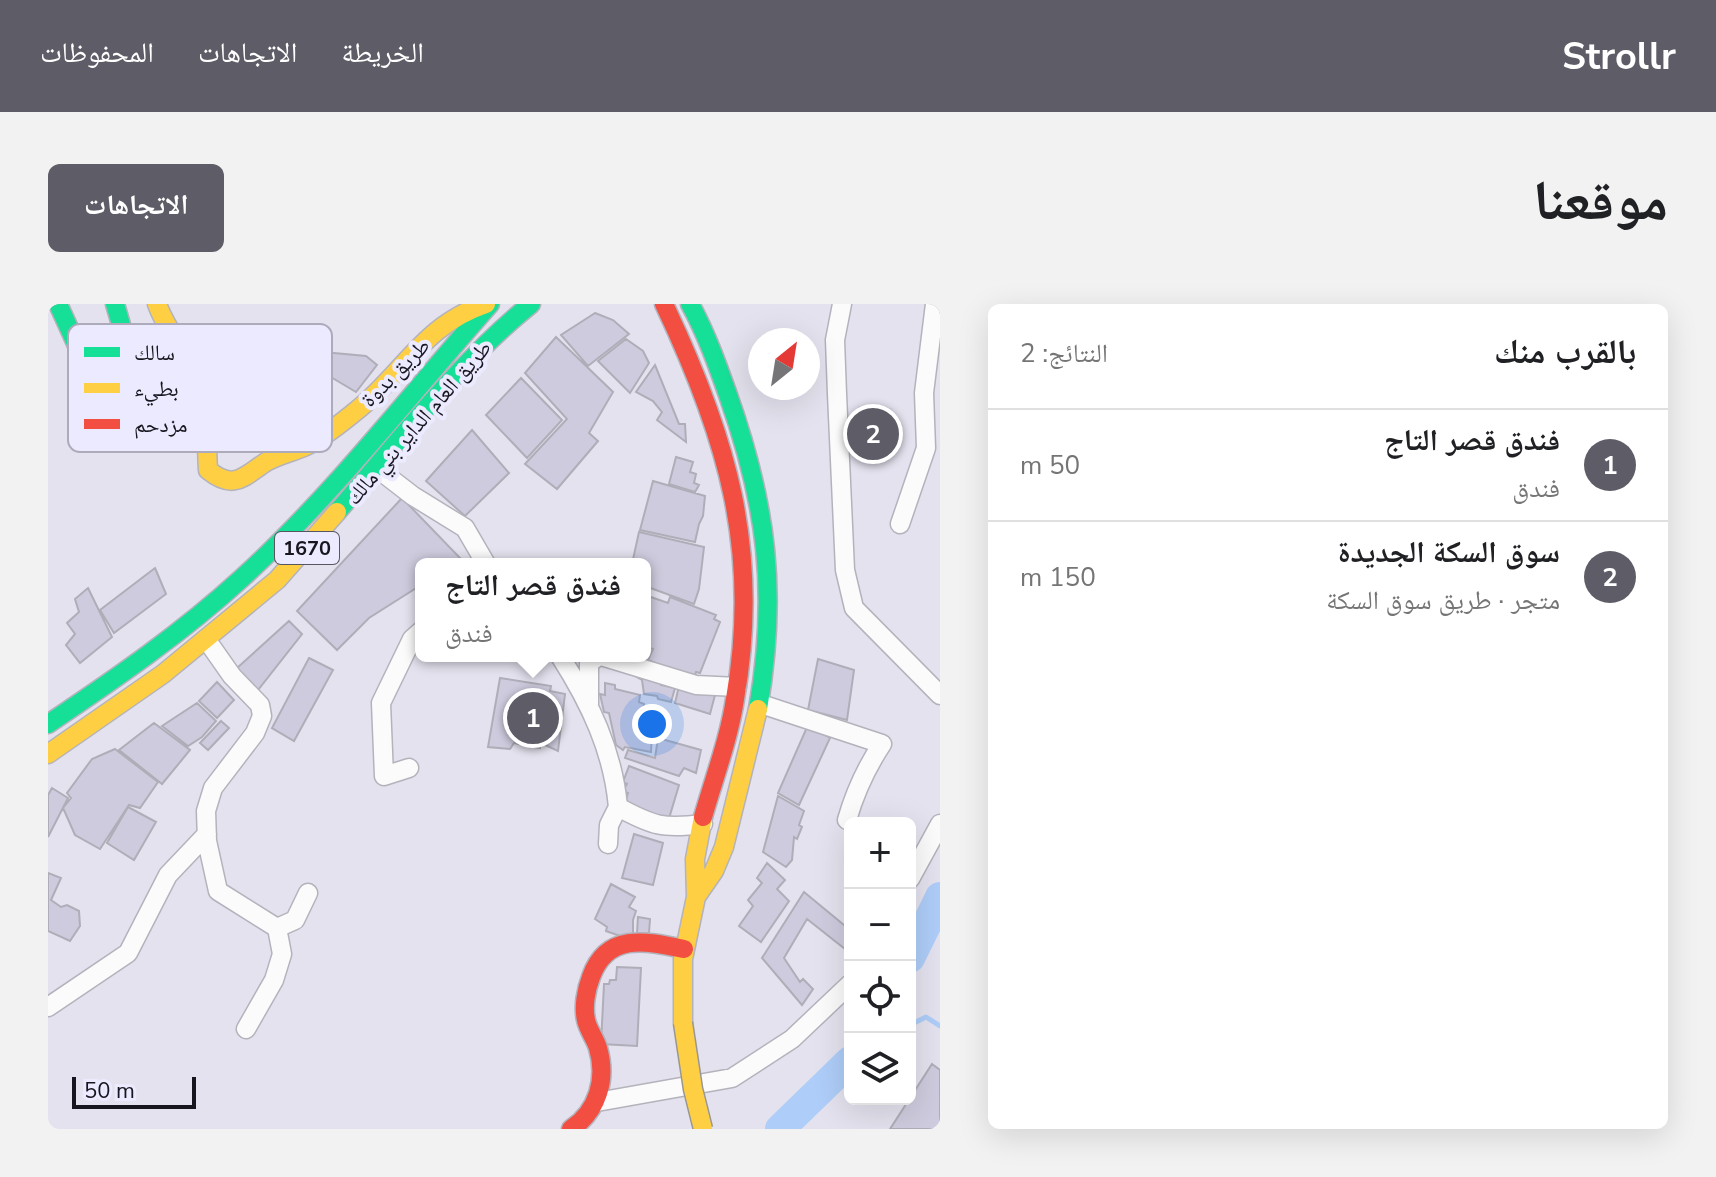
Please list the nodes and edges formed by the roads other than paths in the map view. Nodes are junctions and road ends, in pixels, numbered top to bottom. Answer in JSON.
{"nodes":[{"id":1,"x":58,"y":304,"type":"edge"},
{"id":2,"x":115,"y":304,"type":"edge"},
{"id":3,"x":157,"y":304,"type":"edge"},
{"id":4,"x":488,"y":304,"type":"edge"},
{"id":5,"x":531,"y":304,"type":"edge"},
{"id":6,"x":664,"y":304,"type":"edge"},
{"id":7,"x":690,"y":304,"type":"edge"},
{"id":8,"x":842,"y":304,"type":"edge"},
{"id":9,"x":935,"y":304,"type":"edge"},
{"id":10,"x":119,"y":324,"type":"edge"},
{"id":11,"x":165,"y":324,"type":"edge"},
{"id":12,"x":68,"y":326,"type":"edge"},
{"id":13,"x":332,"y":429,"type":"edge"},
{"id":14,"x":207,"y":452,"type":"edge"},
{"id":15,"x":292,"y":452,"type":"edge"},
{"id":16,"x":378,"y":469,"type":"junction"},
{"id":17,"x":900,"y":524,"type":"dead end"},
{"id":18,"x":482,"y":558,"type":"edge"},
{"id":19,"x":415,"y":636,"type":"edge"},
{"id":20,"x":206,"y":639,"type":"junction"},
{"id":21,"x":563,"y":662,"type":"edge"},
{"id":22,"x":591,"y":662,"type":"edge"},
{"id":23,"x":620,"y":662,"type":"edge"},
{"id":24,"x":737,"y":687,"type":"junction"},
{"id":25,"x":940,"y":695,"type":"edge"},
{"id":26,"x":761,"y":704,"type":"junction"},
{"id":27,"x":589,"y":708,"type":"junction"},
{"id":28,"x":48,"y":724,"type":"edge"},
{"id":29,"x":48,"y":754,"type":"edge"},
{"id":30,"x":409,"y":768,"type":"dead end"},
{"id":31,"x":618,"y":807,"type":"junction"},
{"id":32,"x":848,"y":817,"type":"edge"},
{"id":33,"x":703,"y":824,"type":"junction"},
{"id":34,"x":940,"y":824,"type":"edge"},
{"id":35,"x":207,"y":834,"type":"junction"},
{"id":36,"x":608,"y":844,"type":"dead end"},
{"id":37,"x":916,"y":868,"type":"edge"},
{"id":38,"x":308,"y":893,"type":"dead end"},
{"id":39,"x":696,"y":897,"type":"junction"},
{"id":40,"x":277,"y":928,"type":"junction"},
{"id":41,"x":684,"y":949,"type":"junction"},
{"id":42,"x":844,"y":990,"type":"edge"},
{"id":43,"x":48,"y":1007,"type":"edge"},
{"id":44,"x":246,"y":1029,"type":"dead end"},
{"id":45,"x":597,"y":1102,"type":"junction"},
{"id":46,"x":571,"y":1129,"type":"edge"},
{"id":47,"x":703,"y":1129,"type":"edge"}],
"edges":[{"from":1,"to":12,"type":"main road"},
{"from":2,"to":10,"type":"main road"},
{"from":3,"to":11,"type":"main road","name":"طريق بدوة"},
{"from":4,"to":13,"type":"main road","name":"طريق بدوة"},
{"from":4,"to":28,"type":"main road","name":"طريق العام الداير بني مالك","number":"1670"},
{"from":5,"to":16,"type":"main road","name":"طريق العام الداير بني مالك","number":"1670"},
{"from":6,"to":24,"type":"main road"},
{"from":7,"to":26,"type":"main road"},
{"from":8,"to":25,"type":"street"},
{"from":9,"to":17,"type":"street"},
{"from":14,"to":15,"type":"main road","name":"طريق بدوة"},
{"from":16,"to":18,"type":"street"},
{"from":16,"to":20,"type":"main road","name":"طريق العام الداير بني مالك","number":"1670"},
{"from":19,"to":30,"type":"street"},
{"from":20,"to":29,"type":"main road","name":"طريق العام الداير بني مالك","number":"1670"},
{"from":20,"to":35,"type":"street"},
{"from":21,"to":27,"type":"street"},
{"from":22,"to":27,"type":"street"},
{"from":23,"to":24,"type":"street"},
{"from":24,"to":33,"type":"main road"},
{"from":26,"to":32,"type":"street"},
{"from":26,"to":39,"type":"main road"},
{"from":27,"to":31,"type":"street"},
{"from":31,"to":33,"type":"street"},
{"from":31,"to":36,"type":"street"},
{"from":33,"to":39,"type":"main road"},
{"from":34,"to":37,"type":"street"},
{"from":35,"to":40,"type":"street"},
{"from":35,"to":43,"type":"street"},
{"from":38,"to":40,"type":"street"},
{"from":39,"to":41,"type":"main road"},
{"from":40,"to":44,"type":"street"},
{"from":41,"to":45,"type":"main road"},
{"from":41,"to":47,"type":"main road","bridge":true},
{"from":42,"to":45,"type":"street"},
{"from":45,"to":46,"type":"main road"}]}
